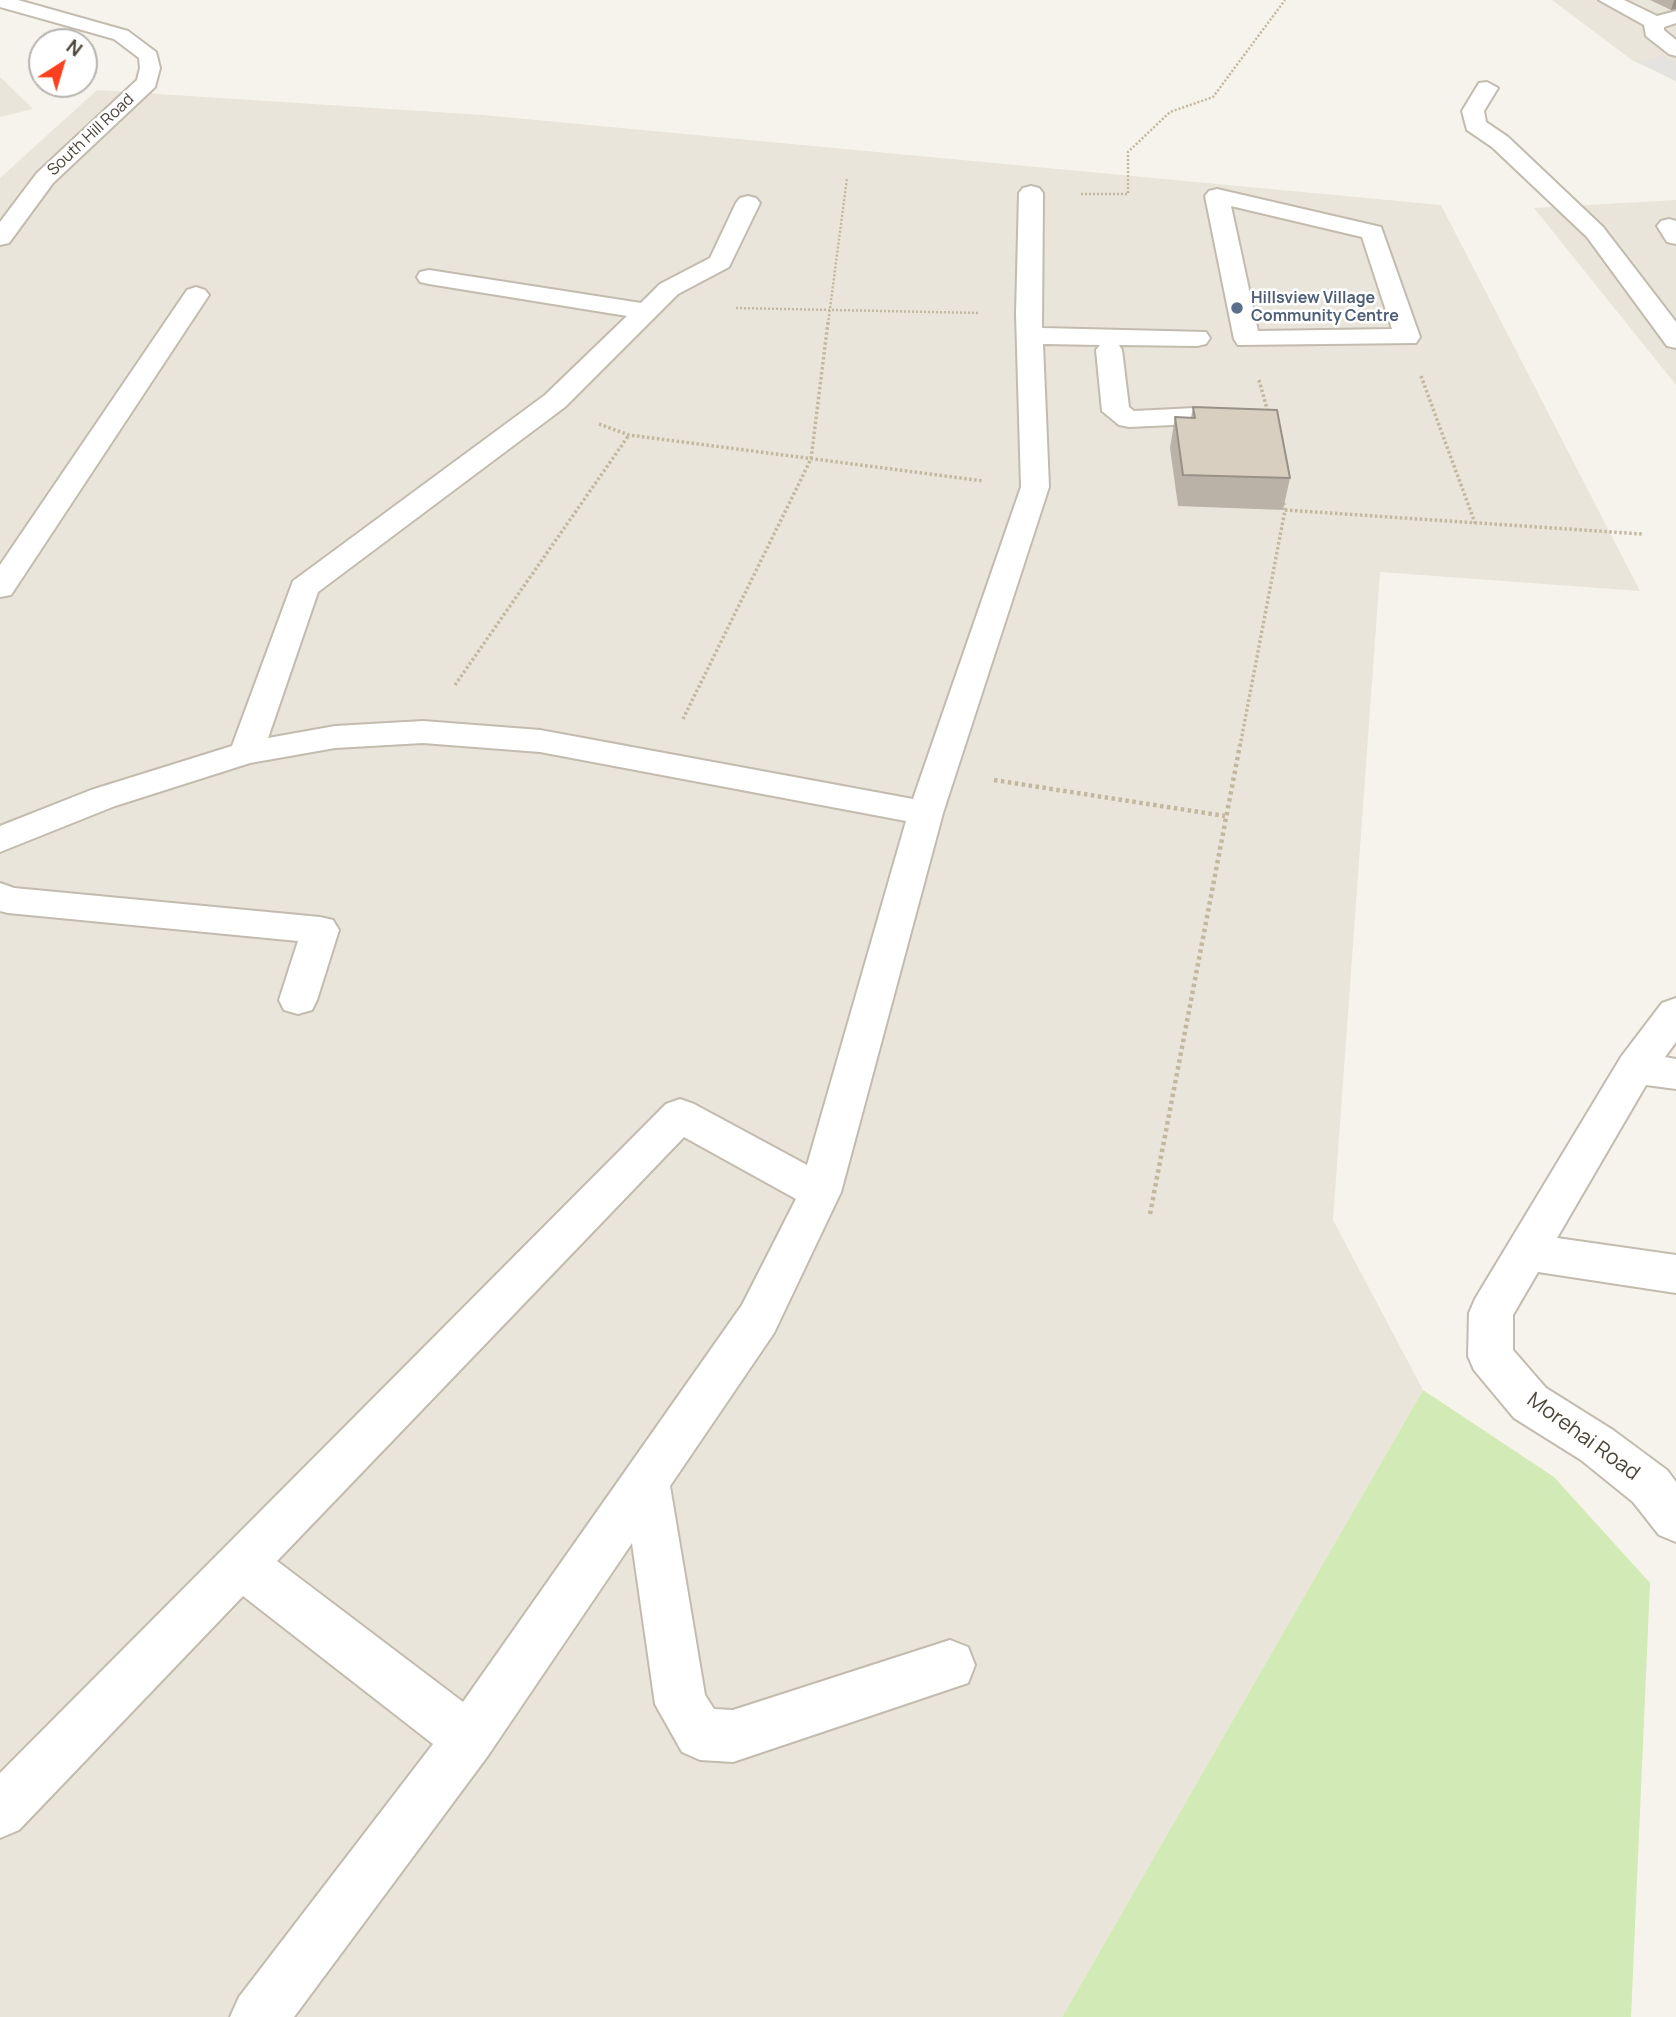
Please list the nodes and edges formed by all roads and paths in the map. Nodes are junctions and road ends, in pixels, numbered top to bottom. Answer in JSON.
{"nodes":[{"id":1,"x":1285,"y":0,"type":"edge"},
{"id":2,"x":1609,"y":0,"type":"edge"},
{"id":3,"x":0,"y":1,"type":"edge"},
{"id":4,"x":1676,"y":17,"type":"edge"},
{"id":5,"x":1655,"y":23,"type":"junction"},
{"id":6,"x":1676,"y":50,"type":"edge"},
{"id":7,"x":1487,"y":88,"type":"dead end"},
{"id":8,"x":847,"y":178,"type":"dead end"},
{"id":9,"x":1031,"y":193,"type":"joint"},
{"id":10,"x":748,"y":203,"type":"dead end"},
{"id":11,"x":0,"y":238,"type":"edge"},
{"id":12,"x":429,"y":277,"type":"dead end"},
{"id":13,"x":669,"y":289,"type":"junction"},
{"id":14,"x":704,"y":290,"type":"joint"},
{"id":15,"x":196,"y":295,"type":"dead end"},
{"id":16,"x":646,"y":311,"type":"junction"},
{"id":17,"x":829,"y":311,"type":"junction"},
{"id":18,"x":1030,"y":333,"type":"junction"},
{"id":19,"x":1407,"y":337,"type":"junction"},
{"id":20,"x":1247,"y":339,"type":"junction"},
{"id":21,"x":1676,"y":340,"type":"edge"},
{"id":22,"x":1109,"y":350,"type":"junction"},
{"id":23,"x":1195,"y":416,"type":"edge"},
{"id":24,"x":1271,"y":424,"type":"edge"},
{"id":25,"x":811,"y":459,"type":"junction"},
{"id":26,"x":1035,"y":487,"type":"junction"},
{"id":27,"x":1283,"y":498,"type":"edge"},
{"id":28,"x":1285,"y":510,"type":"junction"},
{"id":29,"x":1475,"y":523,"type":"junction"},
{"id":30,"x":1642,"y":534,"type":"dead end"},
{"id":31,"x":0,"y":588,"type":"edge"},
{"id":32,"x":423,"y":732,"type":"junction"},
{"id":33,"x":246,"y":753,"type":"junction"},
{"id":34,"x":661,"y":764,"type":"junction"},
{"id":35,"x":940,"y":771,"type":"junction"},
{"id":36,"x":926,"y":813,"type":"junction"},
{"id":37,"x":1225,"y":817,"type":"junction"},
{"id":38,"x":0,"y":840,"type":"edge"},
{"id":39,"x":0,"y":896,"type":"edge"},
{"id":40,"x":298,"y":1000,"type":"dead end"},
{"id":41,"x":1676,"y":1013,"type":"edge"},
{"id":42,"x":1635,"y":1068,"type":"junction"},
{"id":43,"x":1676,"y":1074,"type":"edge"},
{"id":44,"x":820,"y":1192,"type":"junction"},
{"id":45,"x":1150,"y":1214,"type":"dead end"},
{"id":46,"x":1527,"y":1252,"type":"junction"},
{"id":47,"x":1676,"y":1273,"type":"edge"},
{"id":48,"x":646,"y":1481,"type":"junction"},
{"id":49,"x":1676,"y":1519,"type":"edge"},
{"id":50,"x":242,"y":1565,"type":"junction"},
{"id":51,"x":950,"y":1665,"type":"dead end"},
{"id":52,"x":469,"y":1739,"type":"junction"},
{"id":53,"x":0,"y":1811,"type":"edge"},
{"id":54,"x":259,"y":2017,"type":"edge"}],
"edges":[{"from":1,"to":9,"type":"path"},
{"from":2,"to":5,"type":"street"},
{"from":3,"to":11,"type":"street","name":"South Hill Road"},
{"from":4,"to":5,"type":"street"},
{"from":5,"to":6,"type":"street"},
{"from":7,"to":21,"type":"street"},
{"from":8,"to":17,"type":"path"},
{"from":9,"to":18,"type":"street"},
{"from":10,"to":13,"type":"street"},
{"from":12,"to":16,"type":"street"},
{"from":13,"to":14,"type":"street"},
{"from":13,"to":16,"type":"street"},
{"from":14,"to":17,"type":"path"},
{"from":15,"to":31,"type":"street"},
{"from":16,"to":33,"type":"street"},
{"from":17,"to":18,"type":"path"},
{"from":17,"to":25,"type":"path"},
{"from":18,"to":22,"type":"street"},
{"from":18,"to":22,"type":"street"},
{"from":18,"to":26,"type":"street"},
{"from":19,"to":20,"type":"street"},
{"from":19,"to":20,"type":"street"},
{"from":19,"to":29,"type":"path"},
{"from":20,"to":24,"type":"path"},
{"from":22,"to":23,"type":"street"},
{"from":25,"to":26,"type":"path"},
{"from":25,"to":32,"type":"path"},
{"from":25,"to":34,"type":"path"},
{"from":26,"to":35,"type":"street"},
{"from":27,"to":28,"type":"path"},
{"from":28,"to":29,"type":"path"},
{"from":28,"to":37,"type":"path"},
{"from":29,"to":30,"type":"path"},
{"from":32,"to":33,"type":"street"},
{"from":32,"to":34,"type":"street"},
{"from":33,"to":38,"type":"street"},
{"from":34,"to":36,"type":"street"},
{"from":35,"to":36,"type":"street"},
{"from":35,"to":37,"type":"path"},
{"from":36,"to":44,"type":"street"},
{"from":37,"to":45,"type":"path"},
{"from":39,"to":40,"type":"street"},
{"from":41,"to":42,"type":"street"},
{"from":42,"to":43,"type":"street"},
{"from":42,"to":46,"type":"street"},
{"from":44,"to":48,"type":"street"},
{"from":44,"to":50,"type":"street"},
{"from":46,"to":47,"type":"street"},
{"from":46,"to":49,"type":"street","name":"Morehai Road"},
{"from":48,"to":51,"type":"street"},
{"from":48,"to":52,"type":"street"},
{"from":50,"to":52,"type":"street"},
{"from":50,"to":53,"type":"street"},
{"from":52,"to":54,"type":"street"}]}
